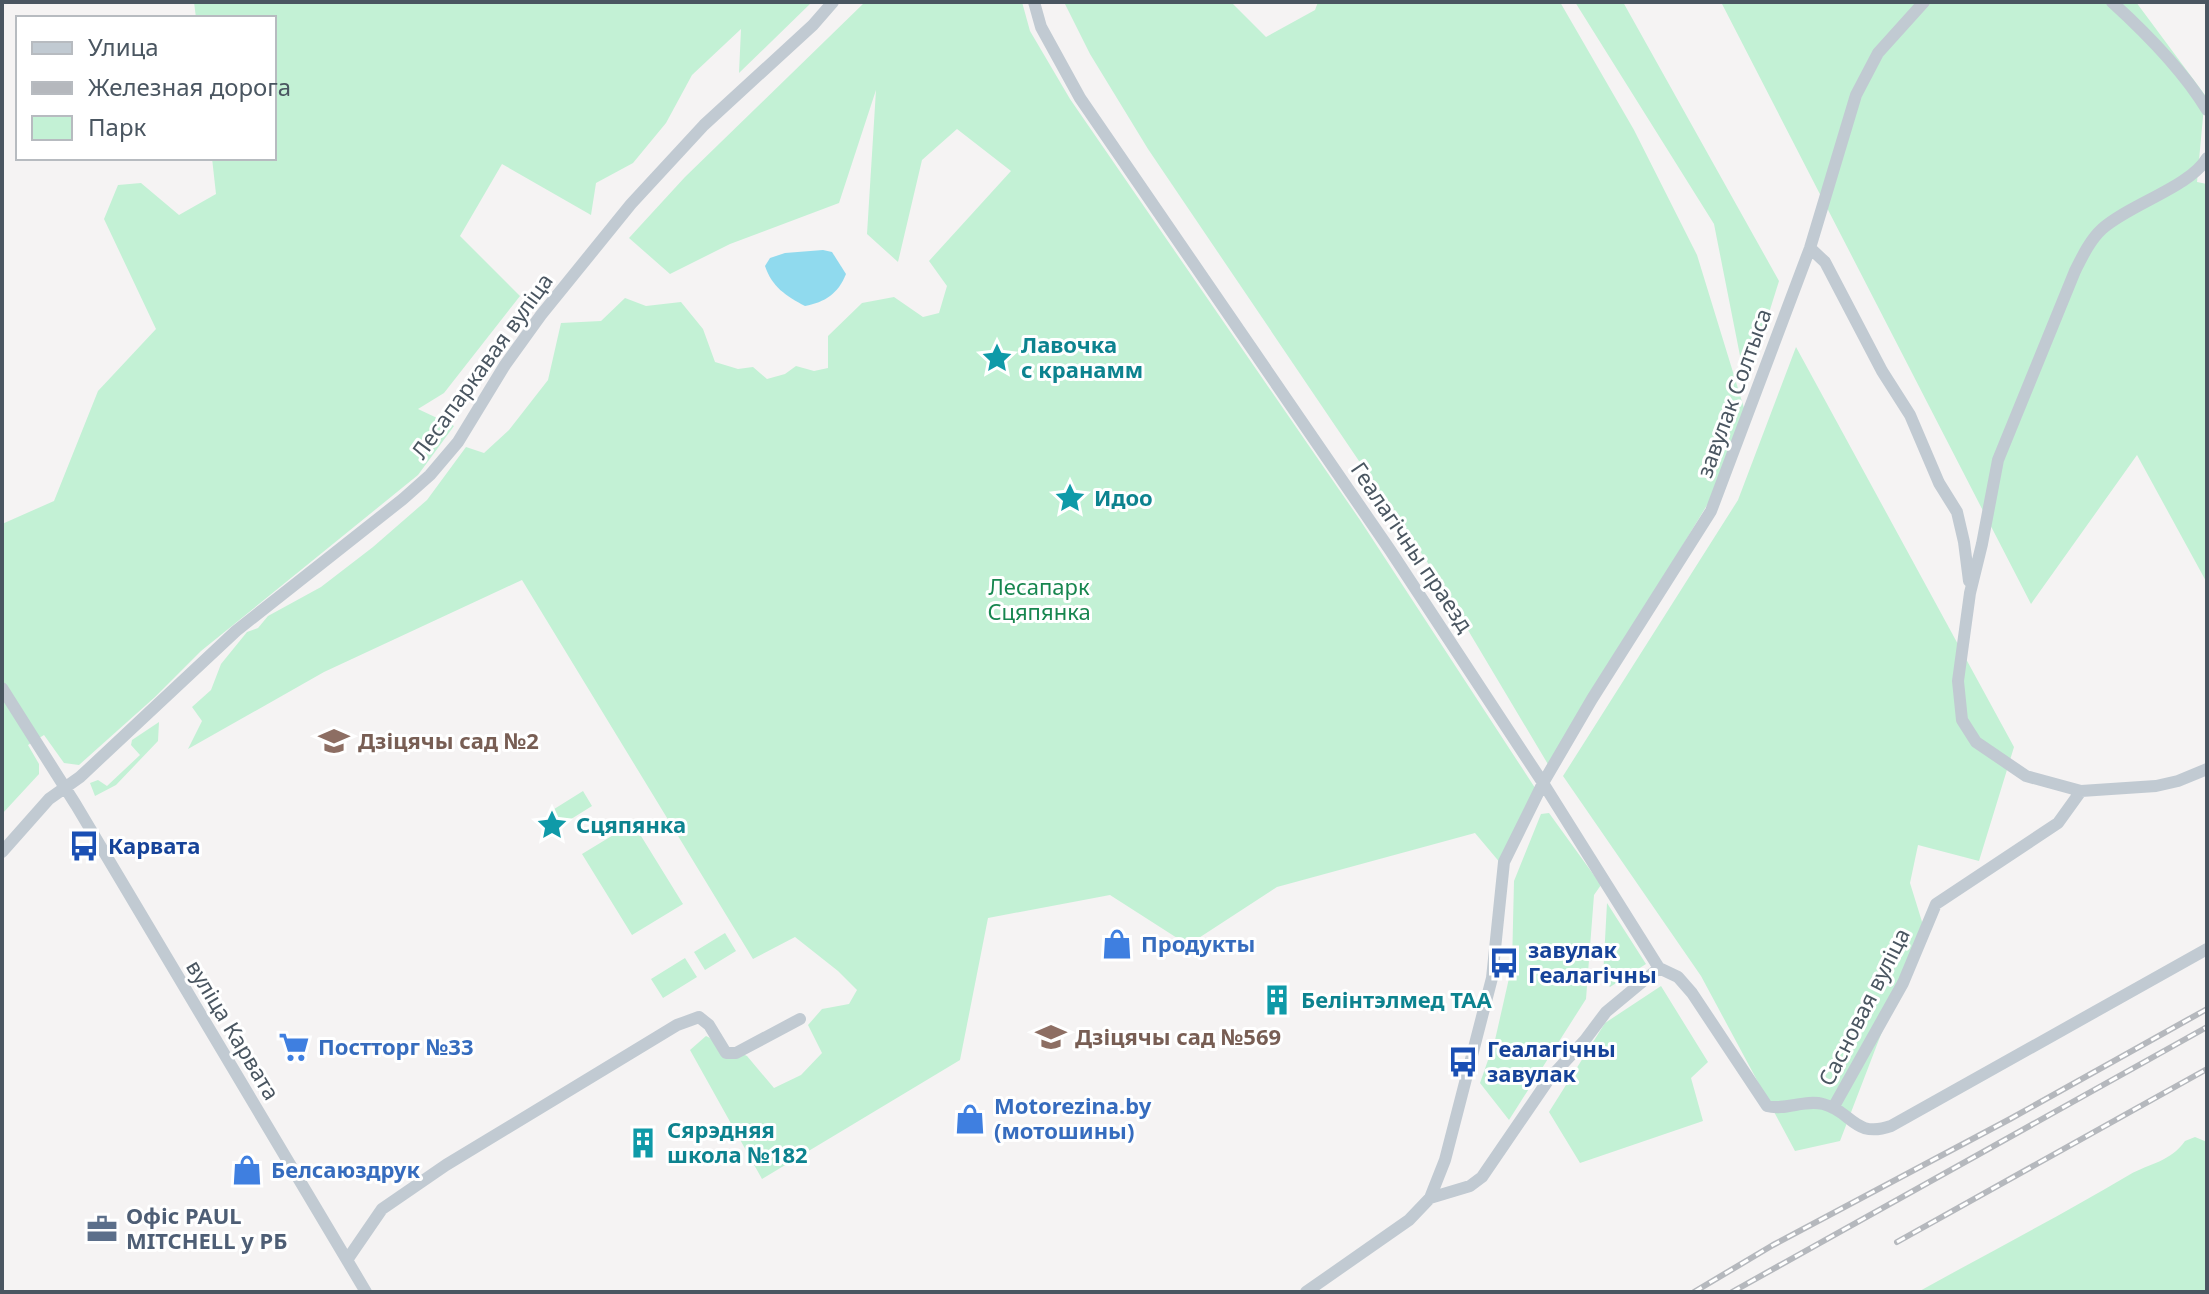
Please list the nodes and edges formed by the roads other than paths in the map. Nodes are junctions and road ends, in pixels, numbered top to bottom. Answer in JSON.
{"nodes":[{"id":1,"x":833,"y":2,"type":"edge"},
{"id":2,"x":1034,"y":2,"type":"edge"},
{"id":3,"x":1924,"y":2,"type":"edge"},
{"id":4,"x":2112,"y":2,"type":"edge"},
{"id":5,"x":2207,"y":110,"type":"edge"},
{"id":6,"x":2207,"y":158,"type":"edge"},
{"id":7,"x":1810,"y":248,"type":"junction"},
{"id":8,"x":1970,"y":593,"type":"junction"},
{"id":9,"x":2,"y":688,"type":"edge"},
{"id":10,"x":2207,"y":769,"type":"edge"},
{"id":11,"x":1543,"y":783,"type":"junction"},
{"id":12,"x":64,"y":788,"type":"junction"},
{"id":13,"x":2081,"y":791,"type":"junction"},
{"id":14,"x":2,"y":852,"type":"edge"},
{"id":15,"x":2207,"y":949,"type":"edge"},
{"id":16,"x":1659,"y":968,"type":"junction"},
{"id":17,"x":800,"y":1019,"type":"dead end"},
{"id":18,"x":1767,"y":1106,"type":"joint"},
{"id":19,"x":1833,"y":1108,"type":"junction"},
{"id":20,"x":1430,"y":1198,"type":"junction"},
{"id":21,"x":347,"y":1260,"type":"junction"},
{"id":22,"x":364,"y":1288,"type":"edge"},
{"id":23,"x":349,"y":1292,"type":"edge"},
{"id":24,"x":1306,"y":1292,"type":"edge"}],
"edges":[{"from":1,"to":12,"type":"street","name":"Лесапаркавая вуліца"},
{"from":2,"to":11,"type":"street","name":"Геалагічны праезд"},
{"from":3,"to":7,"type":"street","name":"завулак Солтыса"},
{"from":4,"to":5,"type":"street"},
{"from":6,"to":8,"type":"street"},
{"from":7,"to":8,"type":"street"},
{"from":7,"to":11,"type":"street","name":"завулак Солтыса"},
{"from":8,"to":13,"type":"street"},
{"from":9,"to":12,"type":"street","name":"вуліца Карвата"},
{"from":10,"to":13,"type":"street"},
{"from":11,"to":16,"type":"street","name":"Геалагічны праезд"},
{"from":11,"to":20,"type":"street","name":"завулак Солтыса"},
{"from":12,"to":14,"type":"street"},
{"from":12,"to":21,"type":"street","name":"вуліца Карвата"},
{"from":13,"to":19,"type":"street","name":"Сасновая вуліца"},
{"from":15,"to":19,"type":"street","name":"Сасновая вуліца"},
{"from":16,"to":18,"type":"street","name":"Геалагічны праезд"},
{"from":16,"to":20,"type":"street"},
{"from":17,"to":21,"type":"street"},
{"from":18,"to":19,"type":"street","name":"Сасновая вуліца"},
{"from":20,"to":24,"type":"street"},
{"from":21,"to":22,"type":"street","name":"вуліца Карвата"},
{"from":22,"to":23,"type":"street"}]}
